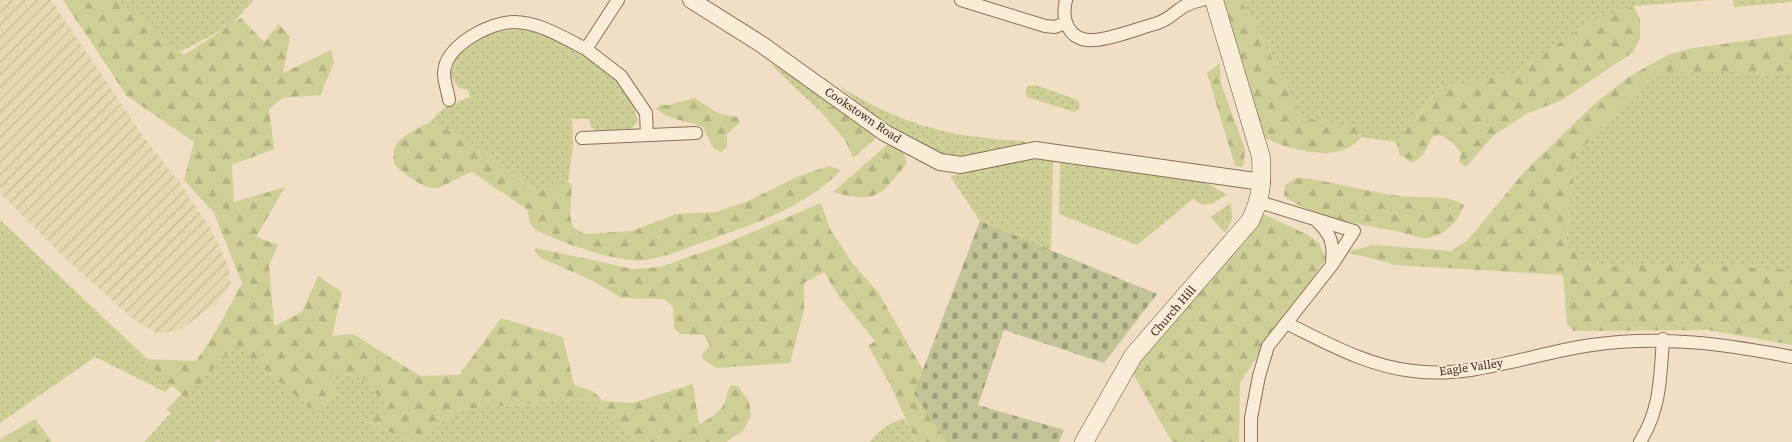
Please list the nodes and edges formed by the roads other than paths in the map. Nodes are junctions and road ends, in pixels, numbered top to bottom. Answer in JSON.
{"nodes":[{"id":1,"x":618,"y":0,"type":"edge"},
{"id":2,"x":691,"y":0,"type":"edge"},
{"id":3,"x":961,"y":0,"type":"edge"},
{"id":4,"x":1066,"y":0,"type":"edge"},
{"id":5,"x":1202,"y":0,"type":"edge"},
{"id":6,"x":1214,"y":0,"type":"edge"},
{"id":7,"x":1064,"y":23,"type":"junction"},
{"id":8,"x":586,"y":49,"type":"junction"},
{"id":9,"x":449,"y":100,"type":"dead end"},
{"id":10,"x":696,"y":133,"type":"dead end"},
{"id":11,"x":647,"y":135,"type":"junction"},
{"id":12,"x":582,"y":138,"type":"dead end"},
{"id":13,"x":1262,"y":182,"type":"junction"},
{"id":14,"x":1259,"y":202,"type":"junction"},
{"id":15,"x":1315,"y":220,"type":"junction"},
{"id":16,"x":1332,"y":265,"type":"junction"},
{"id":17,"x":1286,"y":323,"type":"junction"},
{"id":18,"x":1663,"y":339,"type":"junction"},
{"id":19,"x":1792,"y":356,"type":"edge"},
{"id":20,"x":1084,"y":442,"type":"edge"},
{"id":21,"x":1251,"y":442,"type":"edge"},
{"id":22,"x":1640,"y":442,"type":"edge"}],
"edges":[{"from":1,"to":8,"type":"street"},
{"from":2,"to":13,"type":"street","name":"Cookstown Road"},
{"from":3,"to":7,"type":"street"},
{"from":4,"to":7,"type":"street"},
{"from":5,"to":7,"type":"street"},
{"from":6,"to":13,"type":"main road","name":"Church Hill"},
{"from":8,"to":9,"type":"street"},
{"from":8,"to":11,"type":"street"},
{"from":10,"to":11,"type":"street"},
{"from":11,"to":12,"type":"street"},
{"from":13,"to":14,"type":"main road","name":"Church Hill"},
{"from":14,"to":15,"type":"street"},
{"from":14,"to":20,"type":"main road","name":"Church Hill"},
{"from":15,"to":16,"type":"street"},
{"from":15,"to":16,"type":"street"},
{"from":16,"to":17,"type":"street"},
{"from":17,"to":18,"type":"street","name":"Eagle Valley"},
{"from":17,"to":21,"type":"street"},
{"from":18,"to":19,"type":"street","name":"Eagle Valley"},
{"from":18,"to":22,"type":"street"}]}
